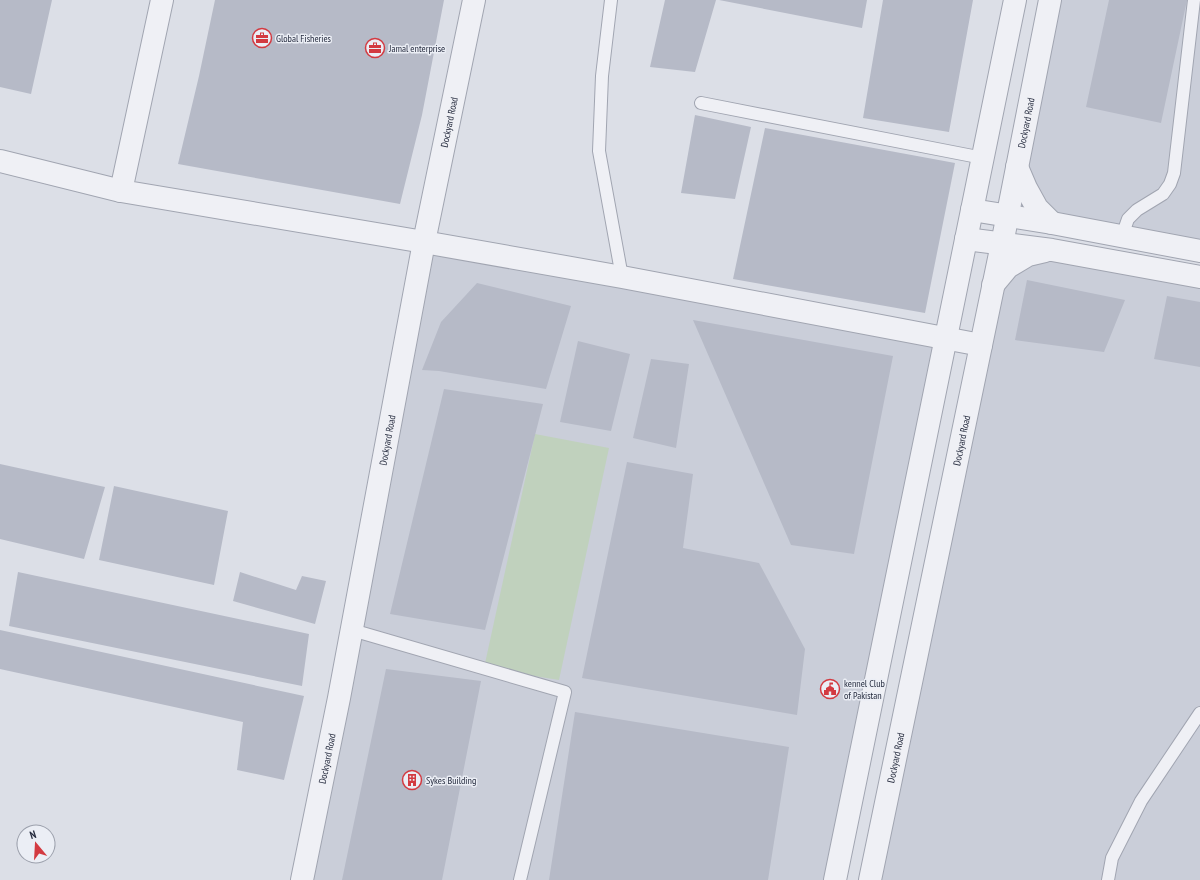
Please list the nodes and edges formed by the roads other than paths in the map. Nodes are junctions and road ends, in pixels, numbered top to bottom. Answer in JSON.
{"nodes":[{"id":1,"x":162,"y":0,"type":"edge"},
{"id":2,"x":474,"y":0,"type":"edge"},
{"id":3,"x":612,"y":0,"type":"edge"},
{"id":4,"x":1015,"y":0,"type":"edge"},
{"id":5,"x":1050,"y":0,"type":"edge"},
{"id":6,"x":1194,"y":0,"type":"edge"},
{"id":7,"x":701,"y":103,"type":"dead end"},
{"id":8,"x":983,"y":158,"type":"junction"},
{"id":9,"x":0,"y":161,"type":"edge"},
{"id":10,"x":1017,"y":167,"type":"junction"},
{"id":11,"x":121,"y":191,"type":"junction"},
{"id":12,"x":972,"y":210,"type":"junction"},
{"id":13,"x":1007,"y":216,"type":"junction"},
{"id":14,"x":1052,"y":223,"type":"junction"},
{"id":15,"x":1122,"y":236,"type":"junction"},
{"id":16,"x":966,"y":239,"type":"junction"},
{"id":17,"x":424,"y":242,"type":"junction"},
{"id":18,"x":1002,"y":244,"type":"junction"},
{"id":19,"x":1052,"y":250,"type":"junction"},
{"id":20,"x":1200,"y":251,"type":"edge"},
{"id":21,"x":622,"y":277,"type":"junction"},
{"id":22,"x":1200,"y":277,"type":"edge"},
{"id":23,"x":993,"y":285,"type":"junction"},
{"id":24,"x":945,"y":338,"type":"junction"},
{"id":25,"x":981,"y":345,"type":"junction"},
{"id":26,"x":352,"y":630,"type":"junction"},
{"id":27,"x":1200,"y":713,"type":"edge"},
{"id":28,"x":302,"y":880,"type":"edge"},
{"id":29,"x":520,"y":880,"type":"edge"},
{"id":30,"x":835,"y":880,"type":"edge"},
{"id":31,"x":870,"y":880,"type":"edge"},
{"id":32,"x":1108,"y":880,"type":"edge"}],
"edges":[{"from":1,"to":11,"type":"street"},
{"from":2,"to":17,"type":"street","name":"Dockyard Road"},
{"from":3,"to":21,"type":"lane"},
{"from":4,"to":8,"type":"street"},
{"from":5,"to":10,"type":"street","name":"Dockyard Road"},
{"from":6,"to":15,"type":"lane"},
{"from":7,"to":8,"type":"lane"},
{"from":8,"to":12,"type":"street"},
{"from":9,"to":11,"type":"street"},
{"from":10,"to":13,"type":"street","name":"Dockyard Road"},
{"from":10,"to":14,"type":"street"},
{"from":11,"to":17,"type":"street"},
{"from":12,"to":13,"type":"street"},
{"from":12,"to":16,"type":"street"},
{"from":13,"to":14,"type":"street"},
{"from":13,"to":18,"type":"street","name":"Dockyard Road"},
{"from":14,"to":15,"type":"street"},
{"from":15,"to":20,"type":"street"},
{"from":16,"to":18,"type":"street"},
{"from":16,"to":24,"type":"street"},
{"from":17,"to":21,"type":"street"},
{"from":17,"to":26,"type":"street","name":"Dockyard Road"},
{"from":18,"to":19,"type":"street"},
{"from":18,"to":23,"type":"street","name":"Dockyard Road"},
{"from":19,"to":22,"type":"street"},
{"from":19,"to":23,"type":"street"},
{"from":21,"to":24,"type":"street"},
{"from":23,"to":25,"type":"street","name":"Dockyard Road"},
{"from":24,"to":25,"type":"street"},
{"from":24,"to":30,"type":"street"},
{"from":25,"to":31,"type":"street","name":"Dockyard Road"},
{"from":26,"to":28,"type":"street","name":"Dockyard Road"},
{"from":26,"to":29,"type":"lane"},
{"from":27,"to":32,"type":"lane"}]}
